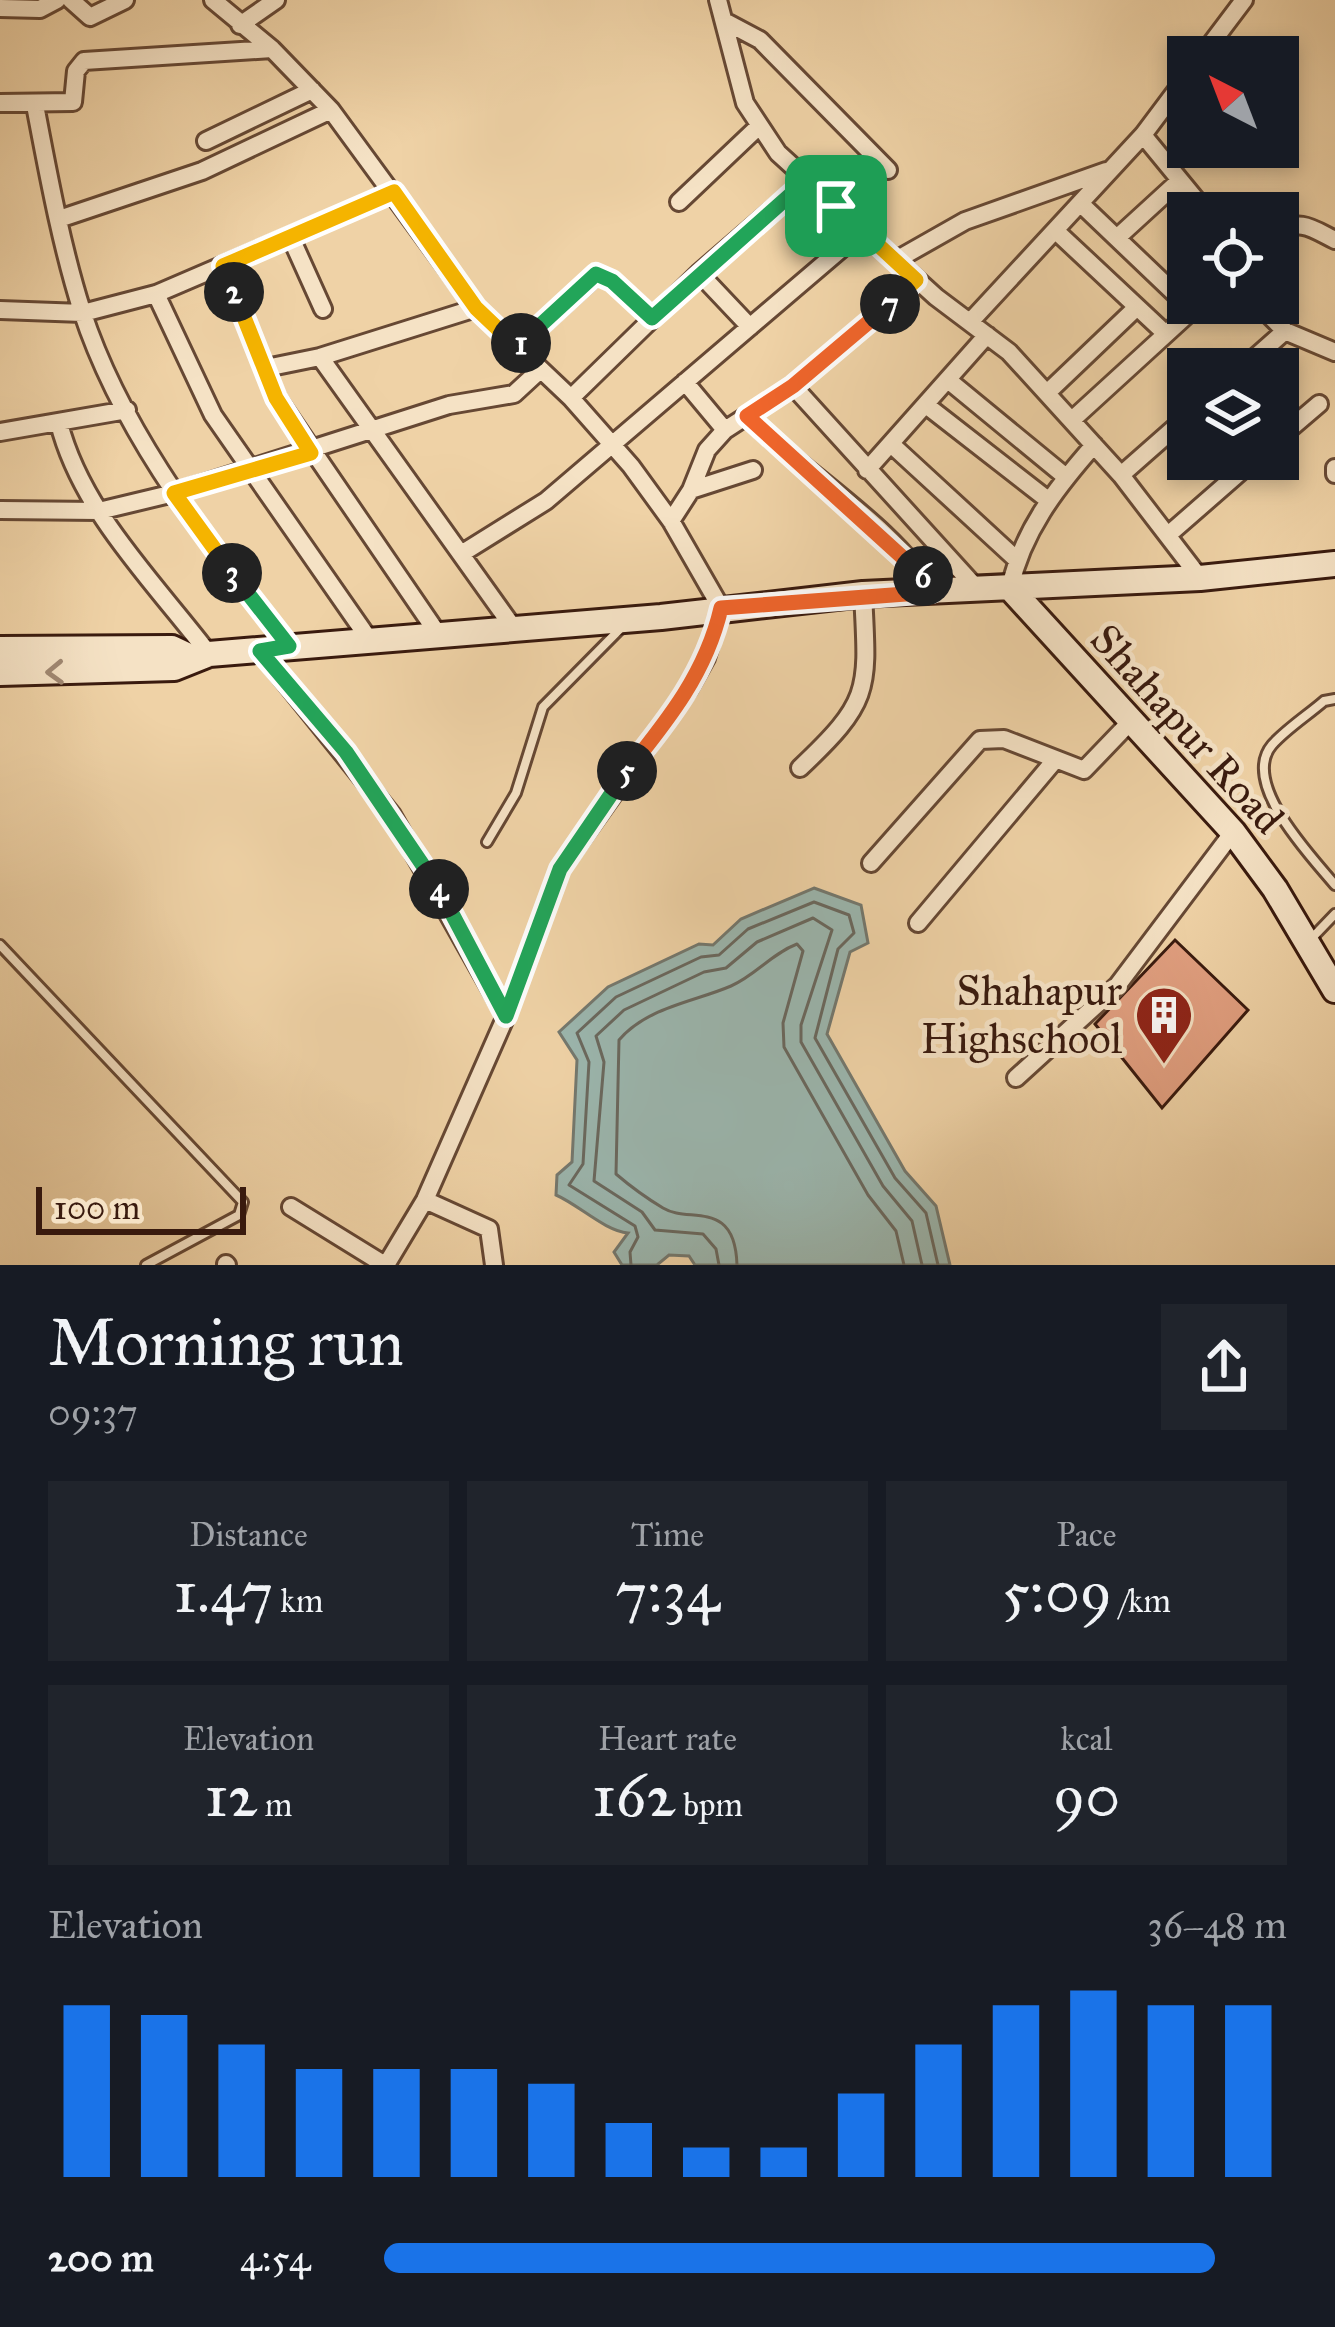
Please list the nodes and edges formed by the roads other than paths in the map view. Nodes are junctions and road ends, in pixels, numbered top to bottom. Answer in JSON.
{"nodes":[{"id":1,"x":57,"y":0,"type":"edge"},
{"id":2,"x":71,"y":0,"type":"edge"},
{"id":3,"x":125,"y":0,"type":"edge"},
{"id":4,"x":213,"y":0,"type":"edge"},
{"id":5,"x":276,"y":0,"type":"edge"},
{"id":6,"x":718,"y":0,"type":"edge"},
{"id":7,"x":1244,"y":0,"type":"edge"},
{"id":8,"x":0,"y":8,"type":"edge"},
{"id":9,"x":726,"y":22,"type":"junction"},
{"id":10,"x":240,"y":25,"type":"junction"},
{"id":11,"x":1217,"y":36,"type":"edge"},
{"id":12,"x":272,"y":49,"type":"junction"},
{"id":13,"x":312,"y":90,"type":"junction"},
{"id":14,"x":0,"y":103,"type":"edge"},
{"id":15,"x":1167,"y":103,"type":"edge"},
{"id":16,"x":35,"y":105,"type":"junction"},
{"id":17,"x":331,"y":110,"type":"junction"},
{"id":18,"x":757,"y":128,"type":"junction"},
{"id":19,"x":1143,"y":135,"type":"junction"},
{"id":20,"x":206,"y":141,"type":"dead end"},
{"id":21,"x":888,"y":170,"type":"dead end"},
{"id":22,"x":1109,"y":170,"type":"junction"},
{"id":23,"x":807,"y":180,"type":"junction"},
{"id":24,"x":1178,"y":182,"type":"junction"},
{"id":25,"x":394,"y":192,"type":"junction"},
{"id":26,"x":1187,"y":192,"type":"edge"},
{"id":27,"x":679,"y":202,"type":"dead end"},
{"id":28,"x":1081,"y":204,"type":"junction"},
{"id":29,"x":59,"y":219,"type":"junction"},
{"id":30,"x":1299,"y":224,"type":"edge"},
{"id":31,"x":861,"y":232,"type":"junction"},
{"id":32,"x":1057,"y":232,"type":"junction"},
{"id":33,"x":1119,"y":236,"type":"junction"},
{"id":34,"x":291,"y":238,"type":"junction"},
{"id":35,"x":1335,"y":240,"type":"edge"},
{"id":36,"x":898,"y":259,"type":"junction"},
{"id":37,"x":223,"y":266,"type":"junction"},
{"id":38,"x":699,"y":273,"type":"junction"},
{"id":39,"x":916,"y":280,"type":"junction"},
{"id":40,"x":1167,"y":280,"type":"edge"},
{"id":41,"x":156,"y":294,"type":"junction"},
{"id":42,"x":1137,"y":307,"type":"junction"},
{"id":43,"x":476,"y":308,"type":"junction"},
{"id":44,"x":0,"y":310,"type":"edge"},
{"id":45,"x":323,"y":310,"type":"dead end"},
{"id":46,"x":82,"y":313,"type":"junction"},
{"id":47,"x":652,"y":318,"type":"junction"},
{"id":48,"x":970,"y":322,"type":"junction"},
{"id":49,"x":1177,"y":324,"type":"edge"},
{"id":50,"x":1278,"y":324,"type":"edge"},
{"id":51,"x":750,"y":327,"type":"junction"},
{"id":52,"x":1285,"y":331,"type":"junction"},
{"id":53,"x":1166,"y":334,"type":"junction"},
{"id":54,"x":987,"y":335,"type":"junction"},
{"id":55,"x":517,"y":347,"type":"junction"},
{"id":56,"x":1266,"y":348,"type":"edge"},
{"id":57,"x":1335,"y":352,"type":"edge"},
{"id":58,"x":320,"y":358,"type":"junction"},
{"id":59,"x":266,"y":368,"type":"junction"},
{"id":60,"x":540,"y":370,"type":"junction"},
{"id":61,"x":948,"y":380,"type":"junction"},
{"id":62,"x":685,"y":382,"type":"junction"},
{"id":63,"x":793,"y":386,"type":"junction"},
{"id":64,"x":1048,"y":392,"type":"junction"},
{"id":65,"x":571,"y":398,"type":"junction"},
{"id":66,"x":1319,"y":404,"type":"dead end"},
{"id":67,"x":926,"y":405,"type":"junction"},
{"id":68,"x":127,"y":410,"type":"junction"},
{"id":69,"x":747,"y":416,"type":"junction"},
{"id":70,"x":1072,"y":420,"type":"junction"},
{"id":71,"x":1299,"y":422,"type":"edge"},
{"id":72,"x":59,"y":424,"type":"junction"},
{"id":73,"x":369,"y":430,"type":"junction"},
{"id":74,"x":725,"y":430,"type":"junction"},
{"id":75,"x":0,"y":432,"type":"edge"},
{"id":76,"x":1167,"y":434,"type":"edge"},
{"id":77,"x":891,"y":444,"type":"junction"},
{"id":78,"x":613,"y":445,"type":"junction"},
{"id":79,"x":1094,"y":445,"type":"junction"},
{"id":80,"x":311,"y":453,"type":"junction"},
{"id":81,"x":754,"y":470,"type":"dead end"},
{"id":82,"x":867,"y":470,"type":"junction"},
{"id":83,"x":252,"y":472,"type":"junction"},
{"id":84,"x":1121,"y":475,"type":"junction"},
{"id":85,"x":1066,"y":477,"type":"junction"},
{"id":86,"x":1232,"y":480,"type":"edge"},
{"id":87,"x":691,"y":490,"type":"junction"},
{"id":88,"x":174,"y":493,"type":"junction"},
{"id":89,"x":1048,"y":500,"type":"junction"},
{"id":90,"x":0,"y":510,"type":"edge"},
{"id":91,"x":100,"y":511,"type":"junction"},
{"id":92,"x":671,"y":521,"type":"junction"},
{"id":93,"x":1168,"y":535,"type":"junction"},
{"id":94,"x":461,"y":554,"type":"junction"},
{"id":95,"x":1016,"y":559,"type":"junction"},
{"id":96,"x":1335,"y":564,"type":"edge"},
{"id":97,"x":1200,"y":578,"type":"junction"},
{"id":98,"x":1010,"y":588,"type":"junction"},
{"id":99,"x":980,"y":591,"type":"junction"},
{"id":100,"x":932,"y":592,"type":"junction"},
{"id":101,"x":862,"y":594,"type":"junction"},
{"id":102,"x":721,"y":608,"type":"junction"},
{"id":103,"x":626,"y":620,"type":"junction"},
{"id":104,"x":515,"y":630,"type":"junction"},
{"id":105,"x":438,"y":634,"type":"junction"},
{"id":106,"x":371,"y":642,"type":"junction"},
{"id":107,"x":289,"y":646,"type":"junction"},
{"id":108,"x":0,"y":649,"type":"edge"},
{"id":109,"x":260,"y":651,"type":"junction"},
{"id":110,"x":200,"y":655,"type":"junction"},
{"id":111,"x":0,"y":673,"type":"edge"},
{"id":112,"x":1335,"y":699,"type":"edge"},
{"id":113,"x":1132,"y":720,"type":"junction"},
{"id":114,"x":1055,"y":760,"type":"junction"},
{"id":115,"x":800,"y":768,"type":"dead end"},
{"id":116,"x":1233,"y":832,"type":"junction"},
{"id":117,"x":487,"y":842,"type":"dead end"},
{"id":118,"x":871,"y":863,"type":"dead end"},
{"id":119,"x":1335,"y":885,"type":"edge"},
{"id":120,"x":1335,"y":914,"type":"edge"},
{"id":121,"x":918,"y":923,"type":"dead end"},
{"id":122,"x":1309,"y":941,"type":"junction"},
{"id":123,"x":0,"y":945,"type":"edge"},
{"id":124,"x":1335,"y":990,"type":"edge"},
{"id":125,"x":506,"y":1016,"type":"junction"},
{"id":126,"x":1016,"y":1078,"type":"dead end"},
{"id":127,"x":424,"y":1200,"type":"junction"},
{"id":128,"x":291,"y":1207,"type":"dead end"},
{"id":129,"x":146,"y":1265,"type":"edge"},
{"id":130,"x":385,"y":1265,"type":"edge"},
{"id":131,"x":494,"y":1265,"type":"edge"}],
"edges":[{"from":1,"to":8,"type":"street"},
{"from":2,"to":3,"type":"street"},
{"from":4,"to":10,"type":"street"},
{"from":5,"to":10,"type":"street"},
{"from":6,"to":9,"type":"street"},
{"from":7,"to":11,"type":"street"},
{"from":9,"to":18,"type":"street"},
{"from":9,"to":21,"type":"street"},
{"from":10,"to":12,"type":"street"},
{"from":12,"to":13,"type":"street"},
{"from":12,"to":16,"type":"street"},
{"from":13,"to":17,"type":"street"},
{"from":13,"to":20,"type":"street"},
{"from":14,"to":16,"type":"street"},
{"from":15,"to":19,"type":"street"},
{"from":16,"to":29,"type":"street"},
{"from":17,"to":25,"type":"street"},
{"from":17,"to":29,"type":"street"},
{"from":18,"to":23,"type":"street"},
{"from":18,"to":27,"type":"street"},
{"from":19,"to":22,"type":"street"},
{"from":19,"to":24,"type":"street"},
{"from":22,"to":28,"type":"street"},
{"from":22,"to":36,"type":"street"},
{"from":23,"to":31,"type":"street"},
{"from":23,"to":38,"type":"street"},
{"from":24,"to":26,"type":"street"},
{"from":24,"to":33,"type":"street"},
{"from":25,"to":34,"type":"street"},
{"from":25,"to":43,"type":"street"},
{"from":28,"to":32,"type":"street"},
{"from":28,"to":33,"type":"street"},
{"from":29,"to":46,"type":"street"},
{"from":30,"to":35,"type":"street"},
{"from":31,"to":36,"type":"street"},
{"from":31,"to":51,"type":"street"},
{"from":32,"to":42,"type":"street"},
{"from":32,"to":48,"type":"street"},
{"from":33,"to":40,"type":"street"},
{"from":34,"to":37,"type":"street"},
{"from":34,"to":45,"type":"street"},
{"from":36,"to":39,"type":"street"},
{"from":37,"to":41,"type":"street"},
{"from":37,"to":59,"type":"street"},
{"from":38,"to":47,"type":"street"},
{"from":38,"to":51,"type":"street"},
{"from":39,"to":48,"type":"street"},
{"from":39,"to":63,"type":"street"},
{"from":41,"to":46,"type":"street"},
{"from":41,"to":83,"type":"street"},
{"from":42,"to":53,"type":"street"},
{"from":42,"to":64,"type":"street"},
{"from":43,"to":55,"type":"street"},
{"from":43,"to":58,"type":"street"},
{"from":44,"to":46,"type":"street"},
{"from":46,"to":68,"type":"street"},
{"from":47,"to":55,"type":"street"},
{"from":47,"to":65,"type":"street"},
{"from":48,"to":54,"type":"street"},
{"from":49,"to":53,"type":"street"},
{"from":50,"to":52,"type":"street"},
{"from":51,"to":62,"type":"street"},
{"from":52,"to":56,"type":"street"},
{"from":52,"to":57,"type":"street"},
{"from":53,"to":70,"type":"street"},
{"from":54,"to":61,"type":"street"},
{"from":54,"to":64,"type":"street"},
{"from":55,"to":60,"type":"street"},
{"from":58,"to":59,"type":"street"},
{"from":58,"to":73,"type":"street"},
{"from":59,"to":80,"type":"street"},
{"from":60,"to":65,"type":"street"},
{"from":60,"to":73,"type":"street"},
{"from":61,"to":67,"type":"street"},
{"from":61,"to":85,"type":"street"},
{"from":62,"to":74,"type":"street"},
{"from":62,"to":78,"type":"street"},
{"from":63,"to":69,"type":"street"},
{"from":63,"to":82,"type":"street"},
{"from":64,"to":70,"type":"street"},
{"from":65,"to":78,"type":"street"},
{"from":66,"to":71,"type":"street"},
{"from":67,"to":77,"type":"street"},
{"from":67,"to":89,"type":"street"},
{"from":68,"to":72,"type":"street"},
{"from":68,"to":88,"type":"street"},
{"from":69,"to":74,"type":"street"},
{"from":69,"to":100,"type":"street"},
{"from":70,"to":79,"type":"street"},
{"from":72,"to":75,"type":"street"},
{"from":72,"to":91,"type":"street"},
{"from":73,"to":80,"type":"street"},
{"from":73,"to":94,"type":"street"},
{"from":74,"to":87,"type":"street"},
{"from":76,"to":84,"type":"street"},
{"from":77,"to":82,"type":"street"},
{"from":77,"to":95,"type":"street"},
{"from":78,"to":92,"type":"street"},
{"from":78,"to":94,"type":"street"},
{"from":79,"to":84,"type":"street"},
{"from":79,"to":85,"type":"street"},
{"from":80,"to":83,"type":"street"},
{"from":80,"to":105,"type":"street"},
{"from":81,"to":87,"type":"street"},
{"from":82,"to":99,"type":"street"},
{"from":83,"to":88,"type":"street"},
{"from":83,"to":106,"type":"street"},
{"from":84,"to":93,"type":"street"},
{"from":85,"to":89,"type":"street"},
{"from":86,"to":93,"type":"street"},
{"from":87,"to":92,"type":"street"},
{"from":88,"to":91,"type":"street"},
{"from":88,"to":107,"type":"street"},
{"from":89,"to":95,"type":"street"},
{"from":90,"to":91,"type":"street"},
{"from":91,"to":110,"type":"street"},
{"from":92,"to":102,"type":"street"},
{"from":93,"to":97,"type":"street"},
{"from":94,"to":104,"type":"street"},
{"from":95,"to":98,"type":"street"},
{"from":96,"to":97,"type":"main road"},
{"from":97,"to":98,"type":"main road"},
{"from":98,"to":99,"type":"main road"},
{"from":98,"to":113,"type":"main road","name":"Shahapur Road"},
{"from":99,"to":100,"type":"main road"},
{"from":100,"to":101,"type":"main road"},
{"from":101,"to":102,"type":"main road"},
{"from":101,"to":115,"type":"street"},
{"from":102,"to":103,"type":"main road"},
{"from":102,"to":125,"type":"street"},
{"from":103,"to":104,"type":"main road"},
{"from":103,"to":117,"type":"lane"},
{"from":104,"to":105,"type":"main road"},
{"from":105,"to":106,"type":"main road"},
{"from":106,"to":107,"type":"main road"},
{"from":107,"to":109,"type":"main road"},
{"from":108,"to":110,"type":"main road"},
{"from":109,"to":110,"type":"main road"},
{"from":109,"to":125,"type":"street"},
{"from":110,"to":111,"type":"main road","one_way":true},
{"from":112,"to":119,"type":"lane"},
{"from":113,"to":114,"type":"street"},
{"from":113,"to":116,"type":"main road","name":"Shahapur Road"},
{"from":114,"to":118,"type":"street"},
{"from":114,"to":121,"type":"street"},
{"from":116,"to":122,"type":"main road","name":"Shahapur Road"},
{"from":116,"to":126,"type":"street"},
{"from":120,"to":122,"type":"lane"},
{"from":122,"to":124,"type":"main road","name":"Shahapur Road"},
{"from":123,"to":129,"type":"lane"},
{"from":125,"to":127,"type":"street"},
{"from":127,"to":130,"type":"street"},
{"from":127,"to":131,"type":"street"},
{"from":128,"to":130,"type":"street"}]}
